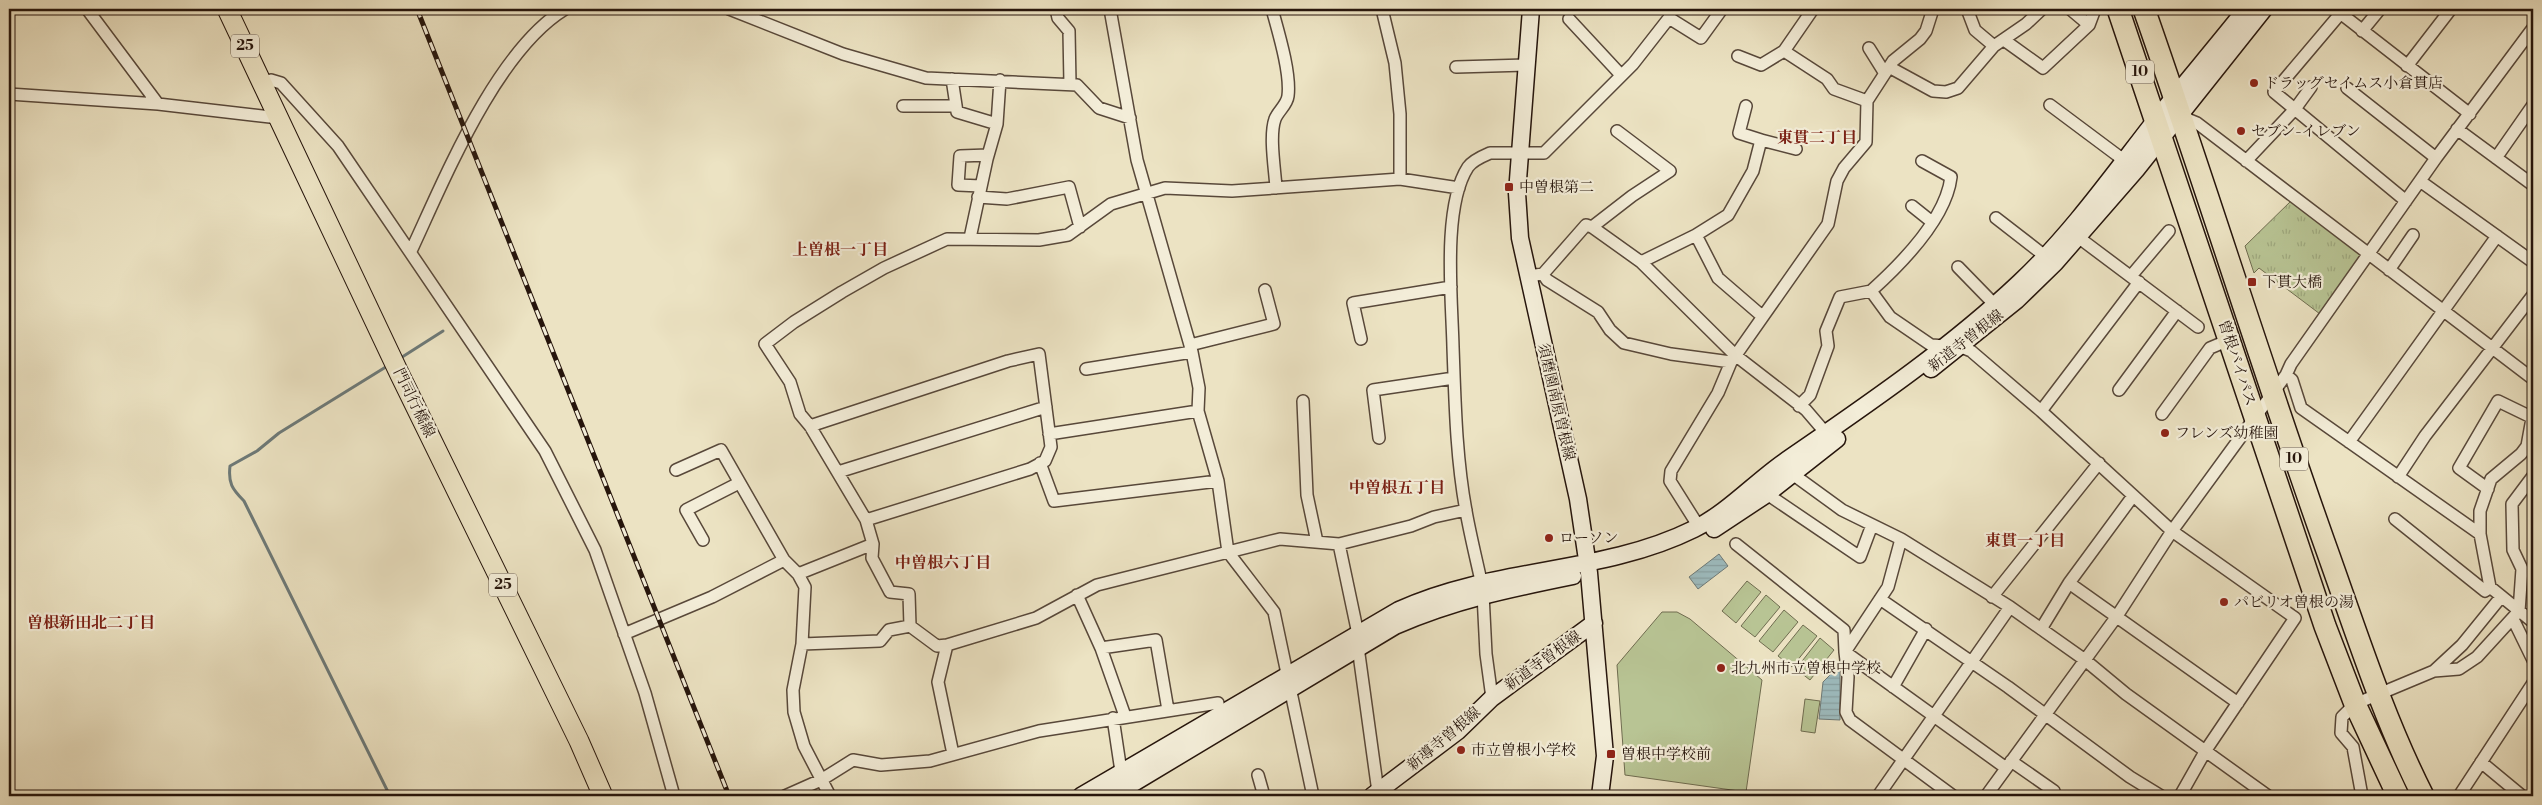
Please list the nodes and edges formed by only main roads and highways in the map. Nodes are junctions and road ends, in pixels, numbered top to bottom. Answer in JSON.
{"nodes":[{"id":1,"x":227,"y":9,"type":"edge"},
{"id":2,"x":1531,"y":9,"type":"edge"},
{"id":3,"x":2118,"y":9,"type":"edge"},
{"id":4,"x":2144,"y":9,"type":"edge"},
{"id":5,"x":2246,"y":9,"type":"edge"},
{"id":6,"x":2264,"y":9,"type":"edge"},
{"id":7,"x":2177,"y":107,"type":"junction"},
{"id":8,"x":2159,"y":128,"type":"junction"},
{"id":9,"x":1829,"y":438,"type":"junction"},
{"id":10,"x":1786,"y":469,"type":"junction"},
{"id":11,"x":1589,"y":568,"type":"junction"},
{"id":12,"x":1594,"y":623,"type":"junction"},
{"id":13,"x":1289,"y":683,"type":"junction"},
{"id":14,"x":1492,"y":698,"type":"joint"},
{"id":15,"x":1120,"y":794,"type":"edge"},
{"id":16,"x":1375,"y":794,"type":"edge"},
{"id":17,"x":603,"y":796,"type":"edge"},
{"id":18,"x":1081,"y":796,"type":"edge"},
{"id":19,"x":1600,"y":796,"type":"edge"},
{"id":20,"x":2398,"y":796,"type":"edge"},
{"id":21,"x":2423,"y":796,"type":"edge"}],
"edges":[{"from":1,"to":17,"type":"main road","name":"門司行橋線","number":"25"},
{"from":2,"to":11,"type":"main road","name":"須磨園南原曽根線"},
{"from":3,"to":8,"type":"highway","name":"曽根バイパス","number":"10"},
{"from":4,"to":7,"type":"highway","name":"曽根バイパス","number":"10"},
{"from":5,"to":7,"type":"main road","name":"新道寺曽根線"},
{"from":6,"to":7,"type":"main road","name":"新道寺曽根線"},
{"from":7,"to":8,"type":"main road","name":"新道寺曽根線"},
{"from":7,"to":21,"type":"highway","name":"曽根バイパス","number":"10"},
{"from":8,"to":9,"type":"main road","name":"新道寺曽根線"},
{"from":8,"to":9,"type":"main road","name":"新道寺曽根線"},
{"from":8,"to":20,"type":"highway","name":"曽根バイパス","number":"10"},
{"from":9,"to":10,"type":"main road","name":"新道寺曽根線"},
{"from":10,"to":11,"type":"main road","name":"新道寺曽根線"},
{"from":10,"to":11,"type":"main road","name":"新道寺曽根線"},
{"from":11,"to":12,"type":"main road","name":"須磨園南原曽根線"},
{"from":11,"to":13,"type":"main road"},
{"from":12,"to":14,"type":"main road","name":"新道寺曽根線"},
{"from":12,"to":19,"type":"main road","name":"須磨園南原曽根線"},
{"from":13,"to":15,"type":"main road"},
{"from":13,"to":18,"type":"main road"},
{"from":14,"to":16,"type":"main road","name":"新導寺曽根線"}]}
